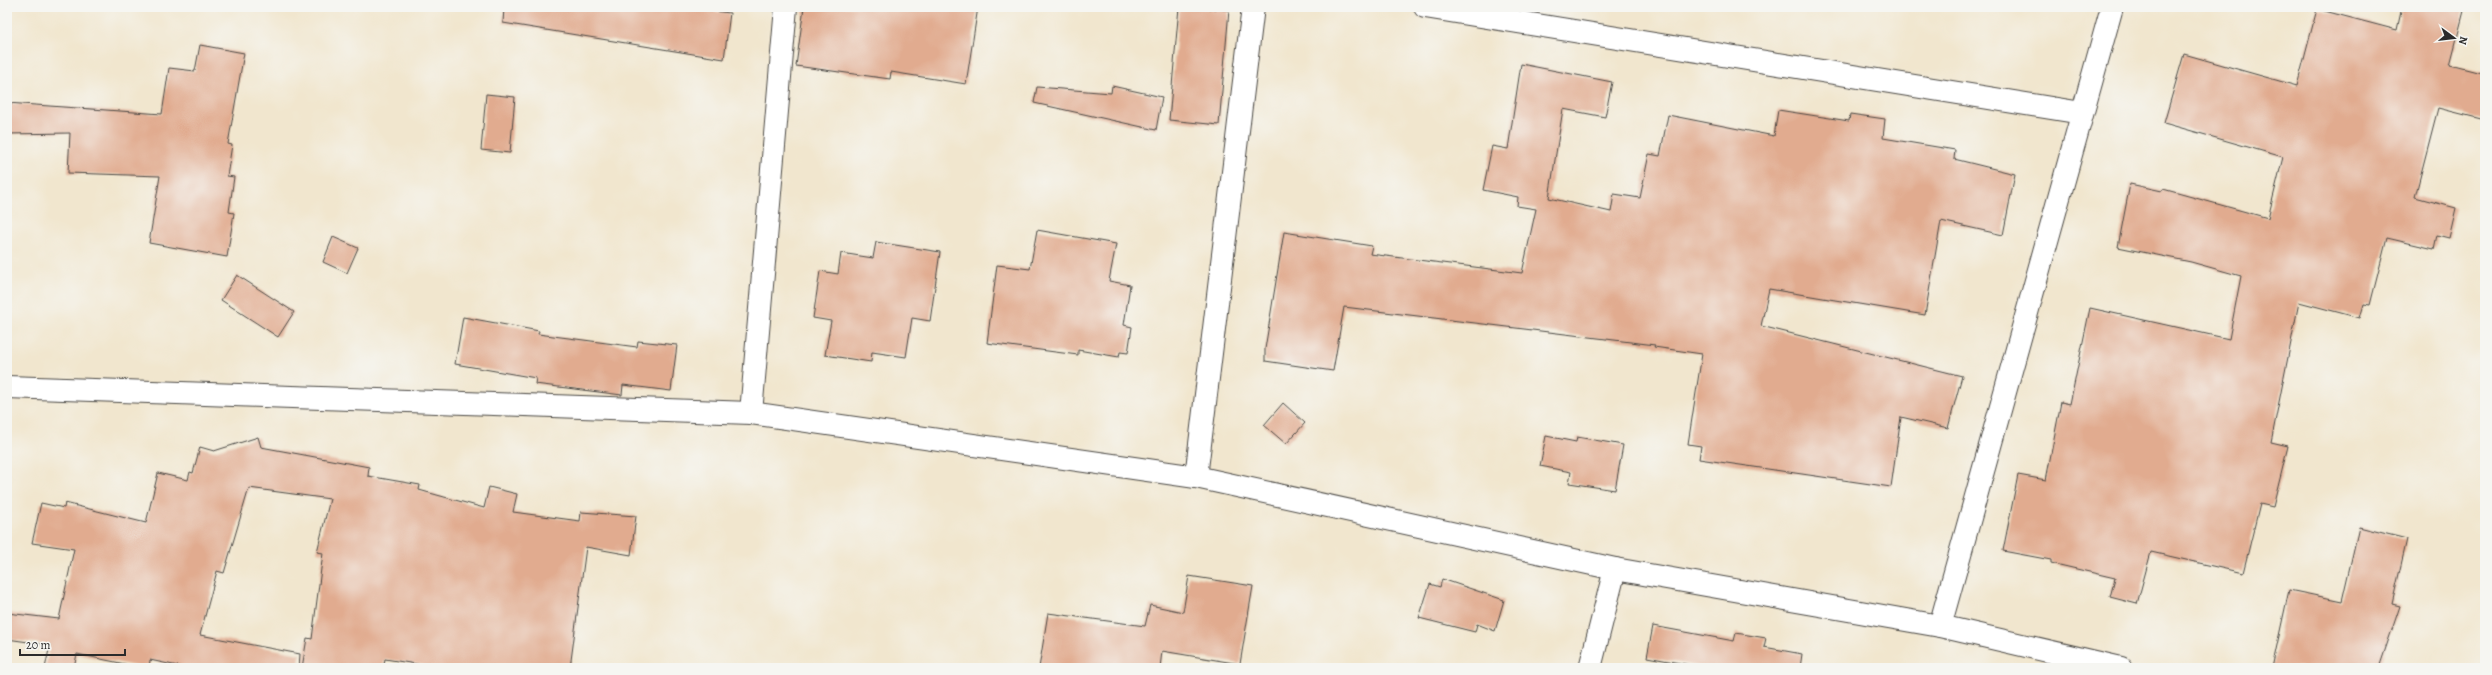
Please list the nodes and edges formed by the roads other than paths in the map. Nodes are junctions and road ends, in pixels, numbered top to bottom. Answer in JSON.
{"nodes":[{"id":1,"x":786,"y":7,"type":"edge"},
{"id":2,"x":1253,"y":7,"type":"edge"},
{"id":3,"x":1425,"y":7,"type":"edge"},
{"id":4,"x":2112,"y":7,"type":"edge"},
{"id":5,"x":2082,"y":113,"type":"junction"},
{"id":6,"x":7,"y":387,"type":"edge"},
{"id":7,"x":751,"y":414,"type":"junction"},
{"id":8,"x":1196,"y":477,"type":"junction"},
{"id":9,"x":1615,"y":569,"type":"junction"},
{"id":10,"x":1940,"y":626,"type":"junction"},
{"id":11,"x":1590,"y":668,"type":"edge"},
{"id":12,"x":2121,"y":668,"type":"edge"}],
"edges":[{"from":1,"to":7,"type":"street"},
{"from":2,"to":8,"type":"street"},
{"from":3,"to":5,"type":"street"},
{"from":4,"to":5,"type":"street"},
{"from":5,"to":10,"type":"street"},
{"from":6,"to":7,"type":"street"},
{"from":7,"to":8,"type":"street"},
{"from":8,"to":9,"type":"street"},
{"from":9,"to":10,"type":"street"},
{"from":9,"to":11,"type":"street"},
{"from":10,"to":12,"type":"street"}]}
